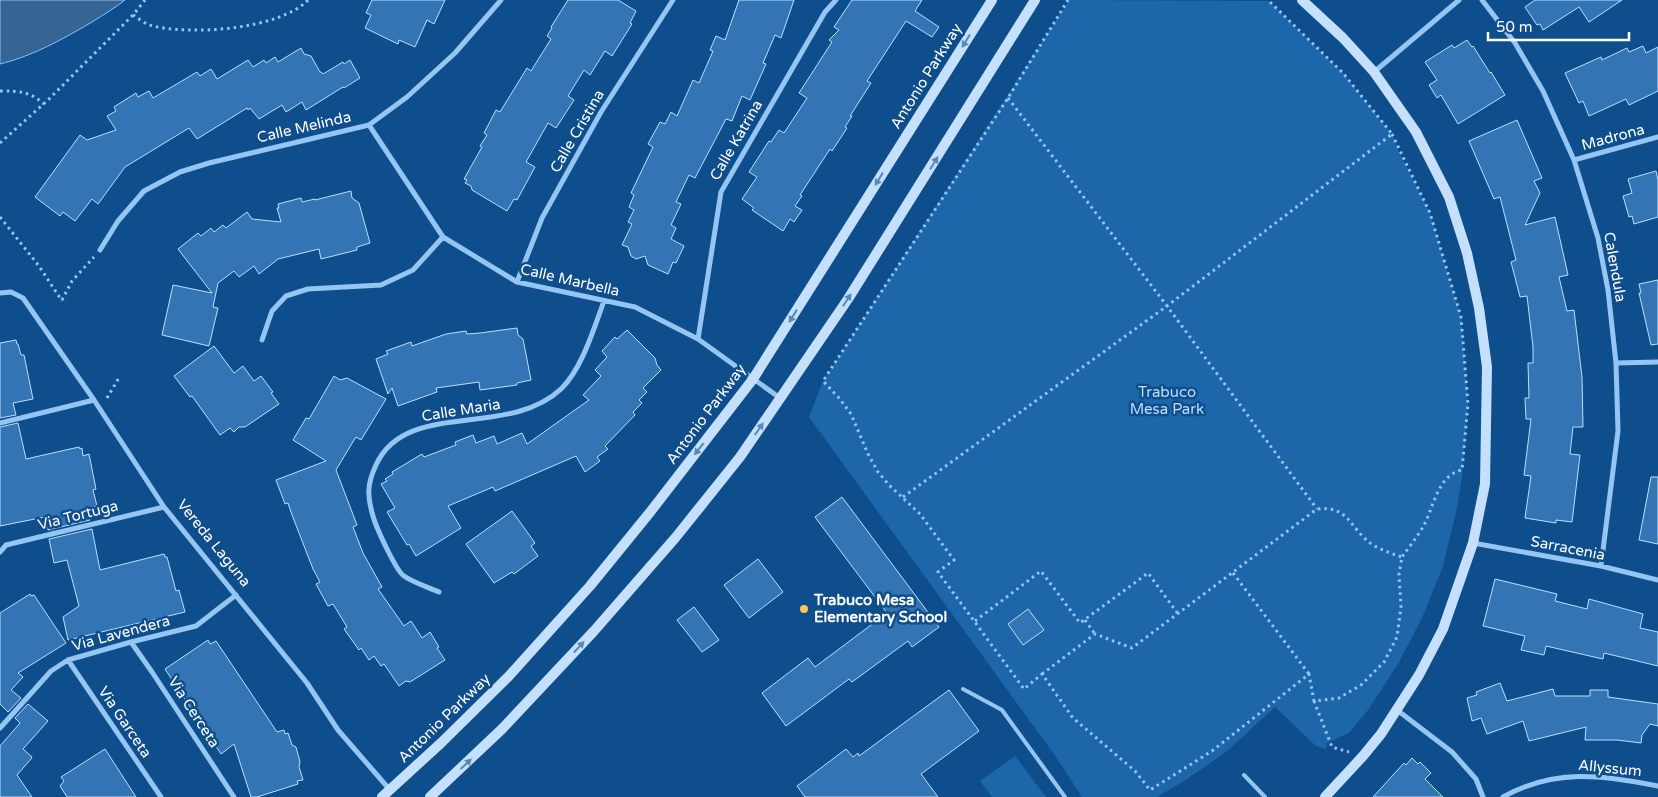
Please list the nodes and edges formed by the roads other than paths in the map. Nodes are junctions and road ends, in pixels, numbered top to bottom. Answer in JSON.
{"nodes":[{"id":1,"x":500,"y":0,"type":"edge"},
{"id":2,"x":673,"y":0,"type":"edge"},
{"id":3,"x":836,"y":0,"type":"edge"},
{"id":4,"x":992,"y":0,"type":"edge"},
{"id":5,"x":1034,"y":0,"type":"edge"},
{"id":6,"x":1302,"y":0,"type":"edge"},
{"id":7,"x":1459,"y":0,"type":"edge"},
{"id":8,"x":1482,"y":0,"type":"edge"},
{"id":9,"x":1374,"y":72,"type":"junction"},
{"id":10,"x":369,"y":125,"type":"junction"},
{"id":11,"x":1658,"y":137,"type":"edge"},
{"id":12,"x":1574,"y":160,"type":"junction"},
{"id":13,"x":442,"y":237,"type":"junction"},
{"id":14,"x":100,"y":250,"type":"road end"},
{"id":15,"x":517,"y":282,"type":"junction"},
{"id":16,"x":0,"y":293,"type":"edge"},
{"id":17,"x":604,"y":301,"type":"junction"},
{"id":18,"x":698,"y":339,"type":"junction"},
{"id":19,"x":262,"y":340,"type":"dead end"},
{"id":20,"x":1658,"y":362,"type":"edge"},
{"id":21,"x":1616,"y":363,"type":"junction"},
{"id":22,"x":753,"y":379,"type":"junction"},
{"id":23,"x":781,"y":399,"type":"junction"},
{"id":24,"x":94,"y":400,"type":"junction"},
{"id":25,"x":0,"y":423,"type":"edge"},
{"id":26,"x":164,"y":507,"type":"junction"},
{"id":27,"x":1473,"y":543,"type":"junction"},
{"id":28,"x":0,"y":552,"type":"edge"},
{"id":29,"x":1601,"y":566,"type":"junction"},
{"id":30,"x":1658,"y":580,"type":"edge"},
{"id":31,"x":439,"y":592,"type":"dead end"},
{"id":32,"x":236,"y":595,"type":"junction"},
{"id":33,"x":131,"y":642,"type":"junction"},
{"id":34,"x":68,"y":660,"type":"junction"},
{"id":35,"x":964,"y":690,"type":"dead end"},
{"id":36,"x":1397,"y":710,"type":"junction"},
{"id":37,"x":0,"y":728,"type":"edge"},
{"id":38,"x":1244,"y":775,"type":"dead end"},
{"id":39,"x":1658,"y":786,"type":"edge"},
{"id":40,"x":389,"y":795,"type":"edge"},
{"id":41,"x":161,"y":797,"type":"edge"},
{"id":42,"x":234,"y":797,"type":"edge"},
{"id":43,"x":430,"y":797,"type":"edge"},
{"id":44,"x":1065,"y":797,"type":"edge"},
{"id":45,"x":1265,"y":797,"type":"edge"},
{"id":46,"x":1325,"y":797,"type":"edge"},
{"id":47,"x":1483,"y":797,"type":"edge"},
{"id":48,"x":1503,"y":797,"type":"edge"}],
"edges":[{"from":1,"to":10,"type":"street","name":"Calle Melinda"},
{"from":2,"to":15,"type":"street","name":"Calle Cristina"},
{"from":3,"to":18,"type":"street","name":"Calle Katrina"},
{"from":4,"to":22,"type":"main road","name":"Antonio Parkway","one_way":true},
{"from":23,"to":5,"type":"main road","one_way":true},
{"from":6,"to":9,"type":"main road"},
{"from":7,"to":9,"type":"street"},
{"from":8,"to":12,"type":"street","name":"Calendula"},
{"from":9,"to":27,"type":"main road"},
{"from":10,"to":13,"type":"street","name":"Calle Marbella"},
{"from":10,"to":14,"type":"street","name":"Calle Melinda"},
{"from":11,"to":12,"type":"street","name":"Madrona"},
{"from":12,"to":21,"type":"street","name":"Calendula"},
{"from":13,"to":15,"type":"street","name":"Calle Marbella"},
{"from":13,"to":19,"type":"street"},
{"from":15,"to":17,"type":"street","name":"Calle Marbella"},
{"from":16,"to":24,"type":"street","name":"Vereda Laguna"},
{"from":17,"to":18,"type":"street","name":"Calle Marbella"},
{"from":17,"to":31,"type":"street","name":"Calle Maria"},
{"from":18,"to":22,"type":"street","name":"Calle Marbella"},
{"from":20,"to":21,"type":"street"},
{"from":21,"to":29,"type":"street","name":"Calendula"},
{"from":22,"to":23,"type":"street","name":"Calle Marbella"},
{"from":22,"to":40,"type":"main road","name":"Antonio Parkway","one_way":true},
{"from":43,"to":23,"type":"main road","one_way":true},
{"from":24,"to":25,"type":"street"},
{"from":24,"to":26,"type":"street","name":"Vereda Laguna"},
{"from":26,"to":28,"type":"street","name":"Via Tortuga"},
{"from":26,"to":32,"type":"street","name":"Vereda Laguna"},
{"from":27,"to":29,"type":"street","name":"Sarracenia"},
{"from":27,"to":36,"type":"main road"},
{"from":29,"to":30,"type":"street","name":"Sarracenia"},
{"from":32,"to":33,"type":"street","name":"Via Lavendera"},
{"from":32,"to":40,"type":"street","name":"Vereda Laguna"},
{"from":33,"to":34,"type":"street","name":"Via Lavendera"},
{"from":33,"to":42,"type":"street","name":"Via Cerceta"},
{"from":34,"to":37,"type":"street","name":"Via Lavendera"},
{"from":34,"to":41,"type":"street","name":"Via Garceta"},
{"from":35,"to":44,"type":"lane"},
{"from":36,"to":46,"type":"main road"},
{"from":36,"to":47,"type":"street"},
{"from":38,"to":45,"type":"lane"},
{"from":39,"to":48,"type":"street","name":"Allyssum"}]}
